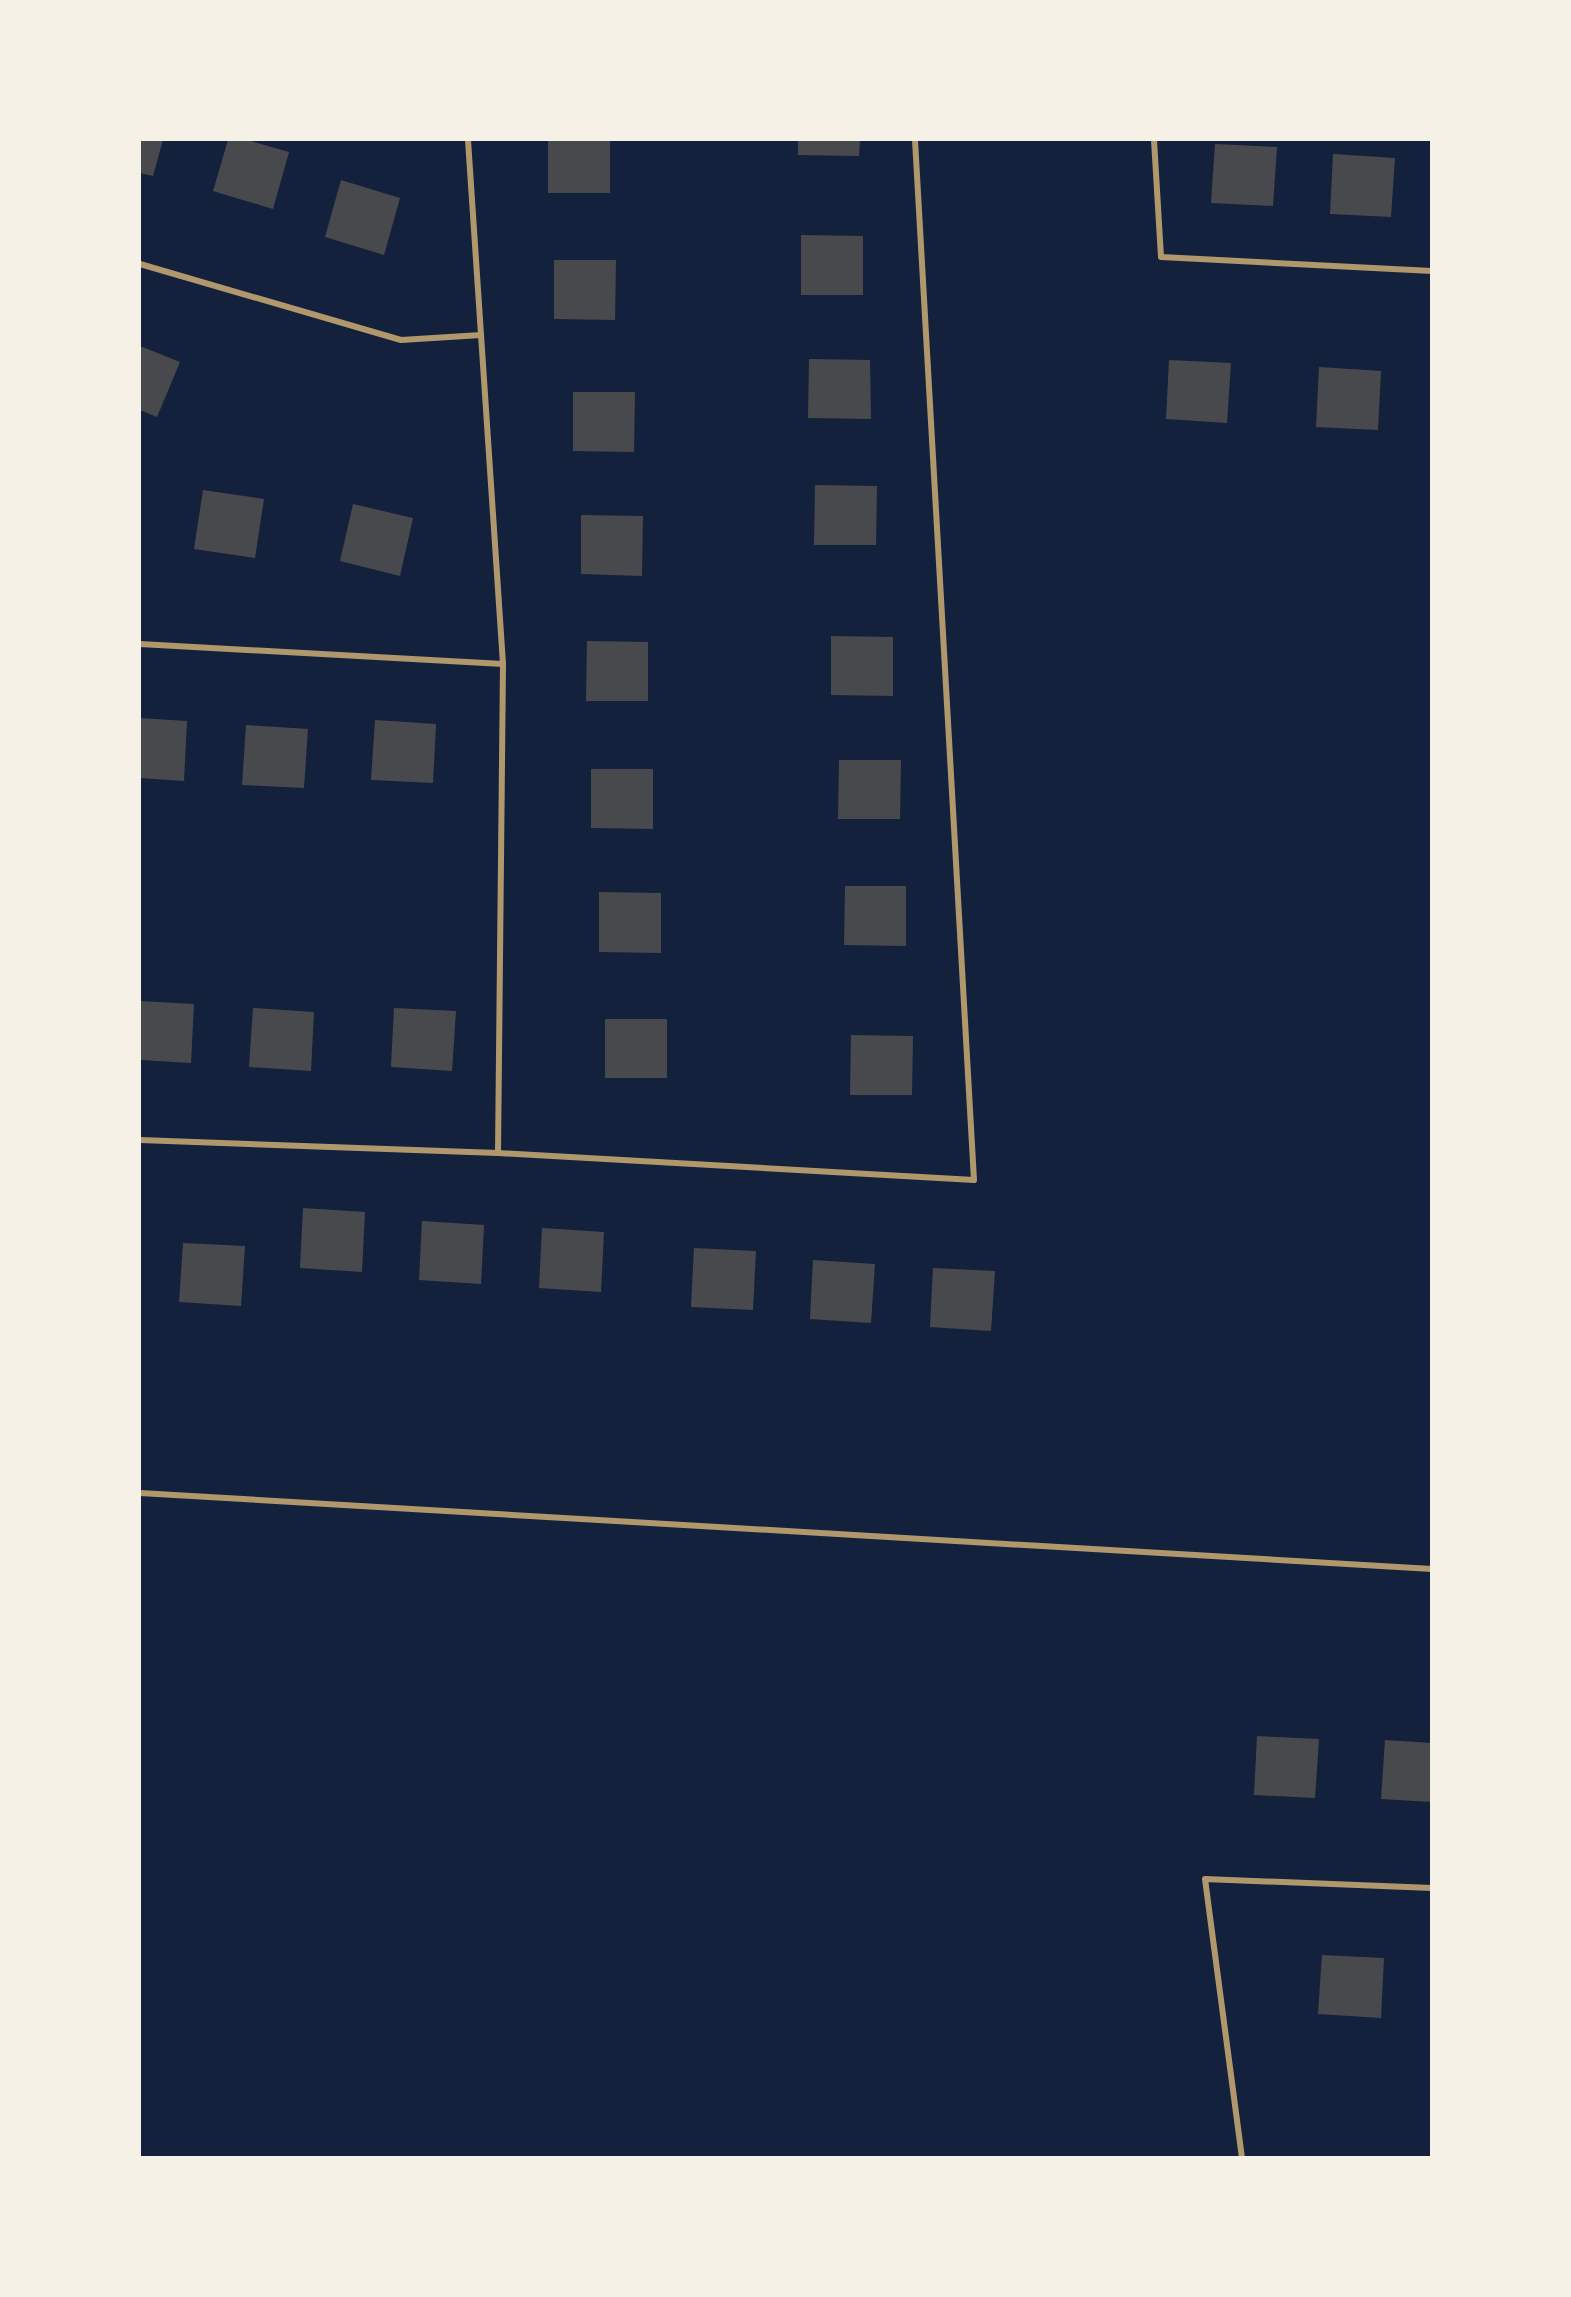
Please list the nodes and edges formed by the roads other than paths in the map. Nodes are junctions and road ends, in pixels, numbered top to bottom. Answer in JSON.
{"nodes":[{"id":1,"x":468,"y":140,"type":"edge"},
{"id":2,"x":915,"y":140,"type":"edge"},
{"id":3,"x":1154,"y":140,"type":"edge"},
{"id":4,"x":140,"y":264,"type":"edge"},
{"id":5,"x":1431,"y":271,"type":"edge"},
{"id":6,"x":481,"y":335,"type":"junction"},
{"id":7,"x":140,"y":644,"type":"edge"},
{"id":8,"x":503,"y":664,"type":"junction"},
{"id":9,"x":140,"y":1140,"type":"edge"},
{"id":10,"x":498,"y":1153,"type":"junction"},
{"id":11,"x":140,"y":1493,"type":"edge"},
{"id":12,"x":1431,"y":1569,"type":"edge"},
{"id":13,"x":1431,"y":1888,"type":"edge"},
{"id":14,"x":1242,"y":2157,"type":"edge"}],
"edges":[{"from":1,"to":6,"type":"street"},
{"from":2,"to":10,"type":"street"},
{"from":3,"to":5,"type":"street"},
{"from":4,"to":6,"type":"street"},
{"from":6,"to":8,"type":"street"},
{"from":7,"to":8,"type":"street"},
{"from":8,"to":10,"type":"street"},
{"from":9,"to":10,"type":"street"},
{"from":11,"to":12,"type":"street"},
{"from":13,"to":14,"type":"street"}]}
